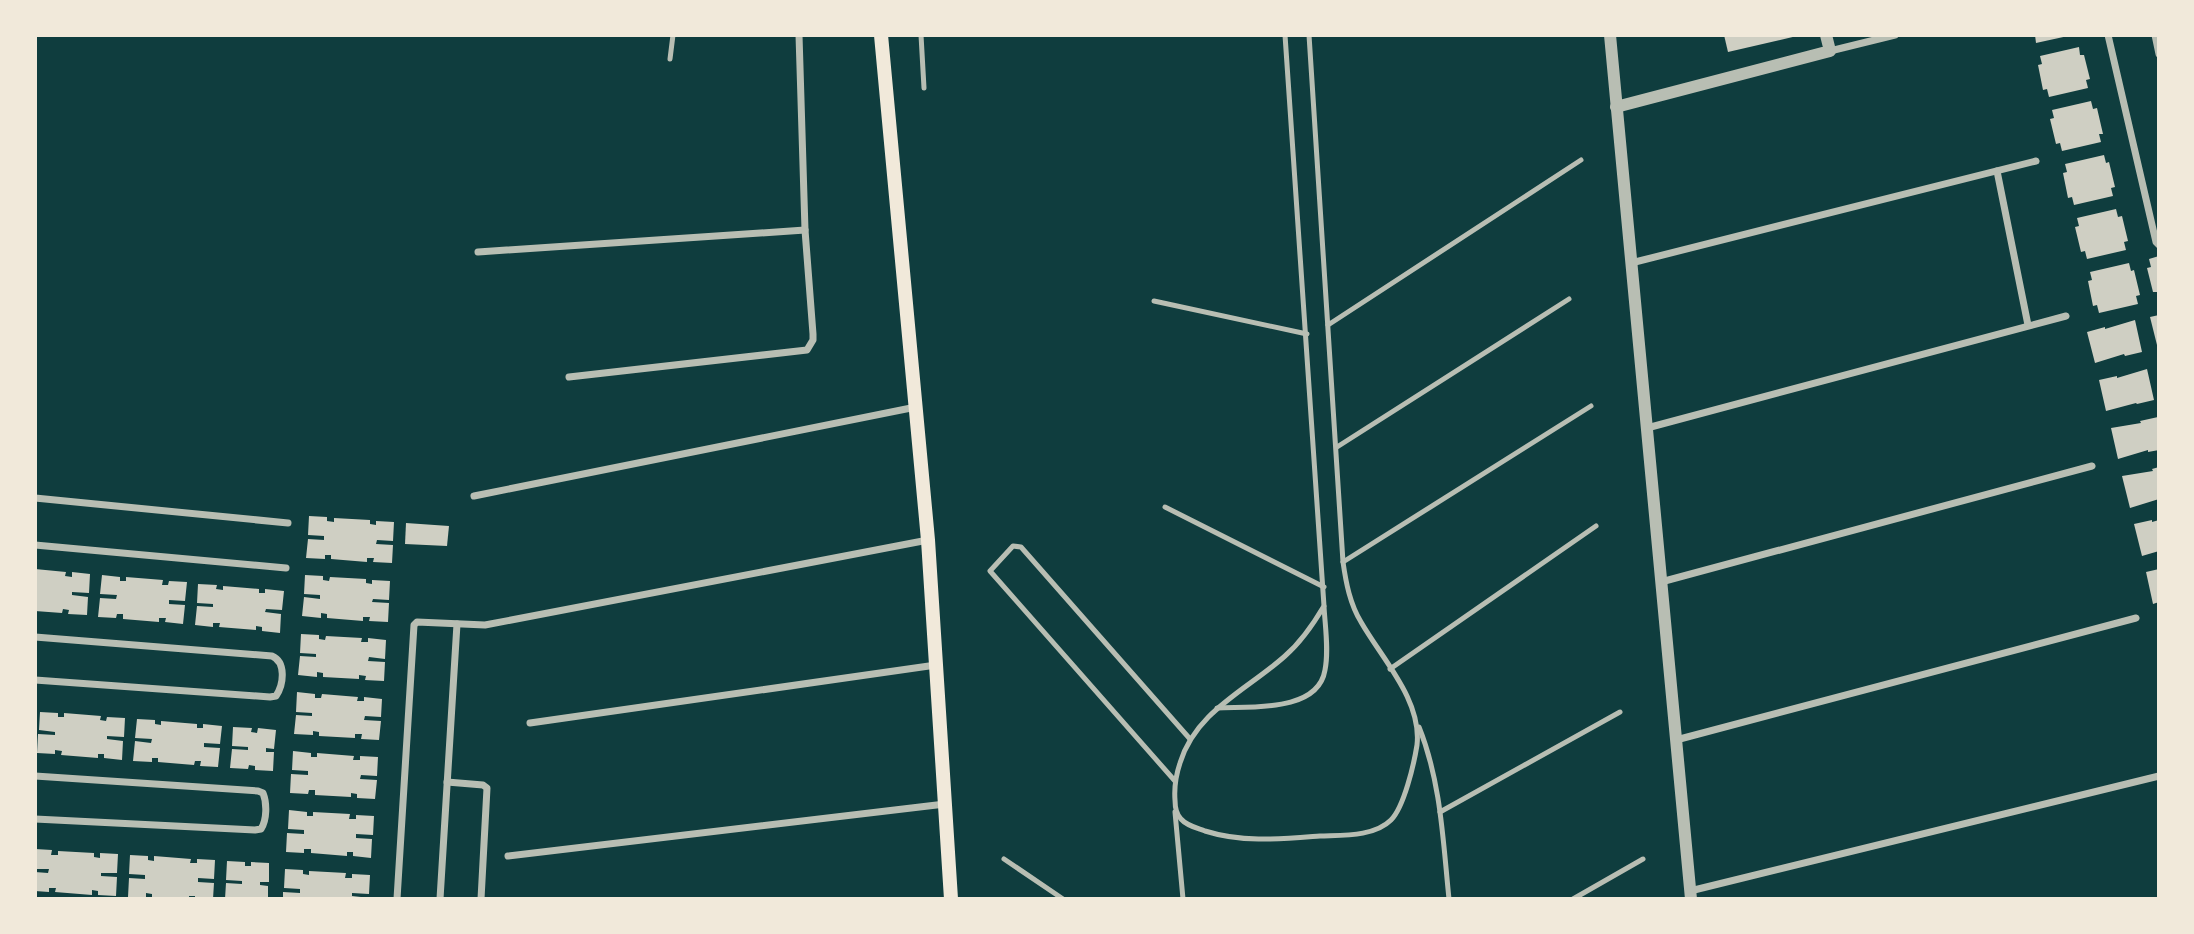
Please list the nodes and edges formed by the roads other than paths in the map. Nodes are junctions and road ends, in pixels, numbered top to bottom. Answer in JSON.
{"nodes":[{"id":1,"x":673,"y":35,"type":"edge"},
{"id":2,"x":799,"y":35,"type":"edge"},
{"id":3,"x":881,"y":35,"type":"edge"},
{"id":4,"x":921,"y":35,"type":"edge"},
{"id":5,"x":1285,"y":35,"type":"edge"},
{"id":6,"x":1309,"y":35,"type":"edge"},
{"id":7,"x":1610,"y":35,"type":"edge"},
{"id":8,"x":1826,"y":35,"type":"edge"},
{"id":9,"x":1895,"y":35,"type":"edge"},
{"id":10,"x":2108,"y":35,"type":"edge"},
{"id":11,"x":2155,"y":35,"type":"edge"},
{"id":12,"x":1830,"y":51,"type":"junction"},
{"id":13,"x":2159,"y":54,"type":"edge"},
{"id":14,"x":670,"y":59,"type":"dead end"},
{"id":15,"x":924,"y":88,"type":"dead end"},
{"id":16,"x":1616,"y":107,"type":"junction"},
{"id":17,"x":1581,"y":160,"type":"dead end"},
{"id":18,"x":2036,"y":161,"type":"dead end"},
{"id":19,"x":1997,"y":171,"type":"junction"},
{"id":20,"x":805,"y":230,"type":"junction"},
{"id":21,"x":2159,"y":246,"type":"edge"},
{"id":22,"x":478,"y":252,"type":"dead end"},
{"id":23,"x":1631,"y":263,"type":"junction"},
{"id":24,"x":1569,"y":299,"type":"dead end"},
{"id":25,"x":1154,"y":300,"type":"dead end"},
{"id":26,"x":2066,"y":316,"type":"dead end"},
{"id":27,"x":1328,"y":325,"type":"junction"},
{"id":28,"x":2028,"y":325,"type":"junction"},
{"id":29,"x":1307,"y":334,"type":"junction"},
{"id":30,"x":569,"y":377,"type":"dead end"},
{"id":31,"x":1591,"y":406,"type":"dead end"},
{"id":32,"x":916,"y":407,"type":"junction"},
{"id":33,"x":1647,"y":428,"type":"junction"},
{"id":34,"x":1337,"y":447,"type":"junction"},
{"id":35,"x":2092,"y":466,"type":"dead end"},
{"id":36,"x":474,"y":496,"type":"dead end"},
{"id":37,"x":35,"y":498,"type":"edge"},
{"id":38,"x":1165,"y":508,"type":"dead end"},
{"id":39,"x":288,"y":523,"type":"dead end"},
{"id":40,"x":1596,"y":526,"type":"dead end"},
{"id":41,"x":928,"y":540,"type":"junction"},
{"id":42,"x":35,"y":545,"type":"edge"},
{"id":43,"x":1343,"y":562,"type":"junction"},
{"id":44,"x":286,"y":568,"type":"dead end"},
{"id":45,"x":1661,"y":582,"type":"junction"},
{"id":46,"x":1324,"y":587,"type":"junction"},
{"id":47,"x":1324,"y":606,"type":"junction"},
{"id":48,"x":2136,"y":618,"type":"dead end"},
{"id":49,"x":457,"y":624,"type":"junction"},
{"id":50,"x":35,"y":637,"type":"edge"},
{"id":51,"x":936,"y":665,"type":"junction"},
{"id":52,"x":1390,"y":669,"type":"junction"},
{"id":53,"x":35,"y":680,"type":"edge"},
{"id":54,"x":1216,"y":708,"type":"junction"},
{"id":55,"x":1620,"y":712,"type":"dead end"},
{"id":56,"x":1415,"y":715,"type":"junction"},
{"id":57,"x":530,"y":723,"type":"dead end"},
{"id":58,"x":1190,"y":739,"type":"junction"},
{"id":59,"x":1676,"y":740,"type":"junction"},
{"id":60,"x":35,"y":776,"type":"edge"},
{"id":61,"x":2159,"y":776,"type":"edge"},
{"id":62,"x":1175,"y":781,"type":"junction"},
{"id":63,"x":447,"y":782,"type":"junction"},
{"id":64,"x":1174,"y":799,"type":"junction"},
{"id":65,"x":946,"y":803,"type":"junction"},
{"id":66,"x":1440,"y":813,"type":"junction"},
{"id":67,"x":35,"y":819,"type":"edge"},
{"id":68,"x":508,"y":856,"type":"dead end"},
{"id":69,"x":1004,"y":859,"type":"dead end"},
{"id":70,"x":1643,"y":859,"type":"dead end"},
{"id":71,"x":1691,"y":895,"type":"edge"},
{"id":72,"x":397,"y":899,"type":"edge"},
{"id":73,"x":440,"y":899,"type":"edge"},
{"id":74,"x":481,"y":899,"type":"edge"},
{"id":75,"x":951,"y":899,"type":"edge"},
{"id":76,"x":1063,"y":899,"type":"edge"},
{"id":77,"x":1183,"y":899,"type":"edge"},
{"id":78,"x":1449,"y":899,"type":"edge"},
{"id":79,"x":1573,"y":899,"type":"edge"}],
"edges":[{"from":1,"to":14,"type":"lane"},
{"from":2,"to":20,"type":"street"},
{"from":3,"to":32,"type":"main road"},
{"from":4,"to":15,"type":"lane"},
{"from":5,"to":29,"type":"lane"},
{"from":6,"to":27,"type":"lane"},
{"from":7,"to":16,"type":"street"},
{"from":8,"to":12,"type":"street"},
{"from":9,"to":12,"type":"street"},
{"from":10,"to":21,"type":"street"},
{"from":11,"to":13,"type":"street"},
{"from":12,"to":16,"type":"street"},
{"from":16,"to":23,"type":"street"},
{"from":17,"to":27,"type":"lane"},
{"from":18,"to":19,"type":"street"},
{"from":19,"to":23,"type":"street"},
{"from":19,"to":28,"type":"street"},
{"from":20,"to":22,"type":"street"},
{"from":20,"to":30,"type":"street"},
{"from":23,"to":33,"type":"street"},
{"from":24,"to":34,"type":"lane"},
{"from":25,"to":29,"type":"lane"},
{"from":26,"to":28,"type":"street"},
{"from":27,"to":34,"type":"lane"},
{"from":28,"to":33,"type":"street"},
{"from":29,"to":46,"type":"lane"},
{"from":31,"to":43,"type":"lane"},
{"from":32,"to":36,"type":"street"},
{"from":32,"to":41,"type":"main road"},
{"from":33,"to":45,"type":"street"},
{"from":34,"to":43,"type":"lane"},
{"from":35,"to":45,"type":"street"},
{"from":37,"to":39,"type":"street"},
{"from":38,"to":46,"type":"lane"},
{"from":40,"to":52,"type":"lane"},
{"from":41,"to":49,"type":"street"},
{"from":41,"to":51,"type":"main road"},
{"from":42,"to":44,"type":"street"},
{"from":43,"to":52,"type":"lane"},
{"from":45,"to":59,"type":"street"},
{"from":46,"to":47,"type":"lane"},
{"from":47,"to":54,"type":"lane"},
{"from":47,"to":54,"type":"lane"},
{"from":48,"to":59,"type":"street"},
{"from":49,"to":63,"type":"street"},
{"from":49,"to":72,"type":"street"},
{"from":50,"to":53,"type":"street"},
{"from":51,"to":57,"type":"street"},
{"from":51,"to":65,"type":"main road"},
{"from":52,"to":56,"type":"lane"},
{"from":54,"to":58,"type":"lane"},
{"from":55,"to":66,"type":"lane"},
{"from":56,"to":64,"type":"lane"},
{"from":56,"to":66,"type":"lane"},
{"from":58,"to":62,"type":"lane"},
{"from":58,"to":62,"type":"lane"},
{"from":59,"to":71,"type":"street"},
{"from":60,"to":67,"type":"street"},
{"from":61,"to":71,"type":"street"},
{"from":62,"to":64,"type":"lane"},
{"from":63,"to":73,"type":"street"},
{"from":63,"to":74,"type":"street"},
{"from":64,"to":77,"type":"lane"},
{"from":65,"to":68,"type":"street"},
{"from":65,"to":75,"type":"main road"},
{"from":66,"to":78,"type":"lane"},
{"from":69,"to":76,"type":"lane"},
{"from":70,"to":79,"type":"lane"}]}
